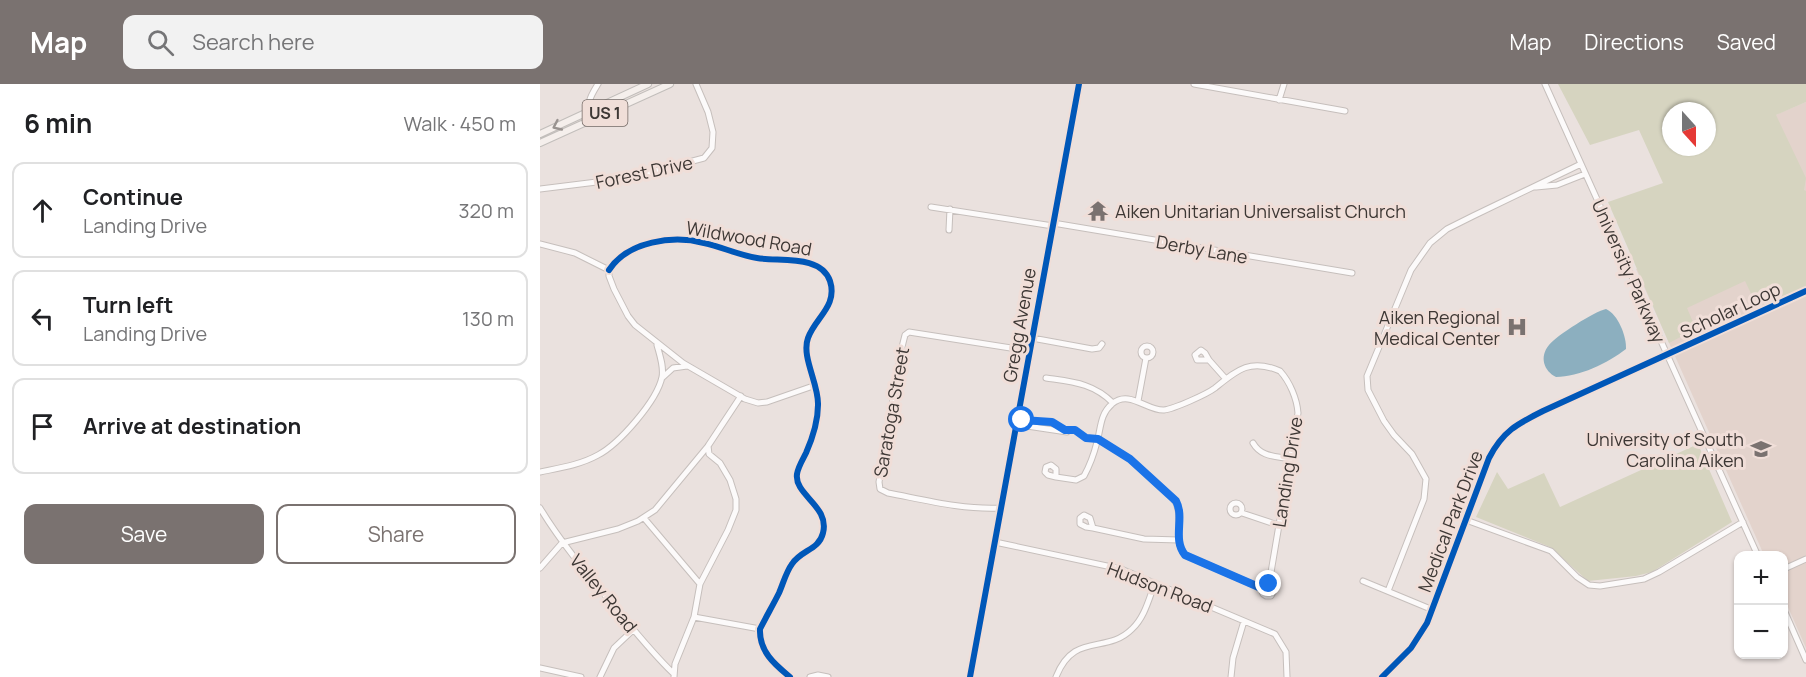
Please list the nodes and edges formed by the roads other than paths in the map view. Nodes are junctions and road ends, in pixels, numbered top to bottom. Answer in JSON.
{"nodes":[{"id":1,"x":598,"y":84,"type":"edge"},
{"id":2,"x":648,"y":84,"type":"edge"},
{"id":3,"x":670,"y":84,"type":"edge"},
{"id":4,"x":696,"y":84,"type":"edge"},
{"id":5,"x":1078,"y":84,"type":"edge"},
{"id":6,"x":1194,"y":84,"type":"edge"},
{"id":7,"x":1284,"y":84,"type":"edge"},
{"id":8,"x":1545,"y":84,"type":"edge"},
{"id":9,"x":1279,"y":100,"type":"junction"},
{"id":10,"x":590,"y":111,"type":"junction"},
{"id":11,"x":1345,"y":111,"type":"dead end"},
{"id":12,"x":594,"y":118,"type":"junction"},
{"id":13,"x":540,"y":134,"type":"edge"},
{"id":14,"x":540,"y":142,"type":"edge"},
{"id":15,"x":1581,"y":164,"type":"junction"},
{"id":16,"x":1585,"y":174,"type":"junction"},
{"id":17,"x":1534,"y":187,"type":"junction"},
{"id":18,"x":540,"y":189,"type":"edge"},
{"id":19,"x":931,"y":207,"type":"dead end"},
{"id":20,"x":950,"y":209,"type":"junction"},
{"id":21,"x":1053,"y":225,"type":"junction"},
{"id":22,"x":949,"y":230,"type":"dead end"},
{"id":23,"x":540,"y":244,"type":"edge"},
{"id":24,"x":609,"y":270,"type":"junction"},
{"id":25,"x":1352,"y":273,"type":"dead end"},
{"id":26,"x":1806,"y":291,"type":"edge"},
{"id":27,"x":1032,"y":338,"type":"junction"},
{"id":28,"x":656,"y":344,"type":"junction"},
{"id":29,"x":1102,"y":344,"type":"dead end"},
{"id":30,"x":1030,"y":351,"type":"junction"},
{"id":31,"x":1666,"y":355,"type":"junction"},
{"id":32,"x":1146,"y":358,"type":"dead end"},
{"id":33,"x":1209,"y":360,"type":"dead end"},
{"id":34,"x":689,"y":367,"type":"junction"},
{"id":35,"x":662,"y":378,"type":"junction"},
{"id":36,"x":1046,"y":378,"type":"dead end"},
{"id":37,"x":1225,"y":378,"type":"junction"},
{"id":38,"x":816,"y":385,"type":"junction"},
{"id":39,"x":741,"y":396,"type":"junction"},
{"id":40,"x":1138,"y":401,"type":"junction"},
{"id":41,"x":1113,"y":403,"type":"junction"},
{"id":42,"x":1017,"y":418,"type":"junction"},
{"id":43,"x":1016,"y":428,"type":"junction"},
{"id":44,"x":1075,"y":430,"type":"junction"},
{"id":45,"x":1098,"y":439,"type":"junction"},
{"id":46,"x":1253,"y":443,"type":"dead end"},
{"id":47,"x":708,"y":447,"type":"junction"},
{"id":48,"x":1290,"y":459,"type":"junction"},
{"id":49,"x":540,"y":472,"type":"edge"},
{"id":50,"x":1056,"y":477,"type":"dead end"},
{"id":51,"x":540,"y":508,"type":"edge"},
{"id":52,"x":1001,"y":508,"type":"junction"},
{"id":53,"x":1242,"y":513,"type":"dead end"},
{"id":54,"x":644,"y":518,"type":"junction"},
{"id":55,"x":1466,"y":520,"type":"junction"},
{"id":56,"x":1743,"y":522,"type":"junction"},
{"id":57,"x":1278,"y":525,"type":"junction"},
{"id":58,"x":1093,"y":528,"type":"dead end"},
{"id":59,"x":1179,"y":540,"type":"junction"},
{"id":60,"x":995,"y":542,"type":"junction"},
{"id":61,"x":562,"y":543,"type":"junction"},
{"id":62,"x":1756,"y":551,"type":"edge"},
{"id":63,"x":1806,"y":559,"type":"edge"},
{"id":64,"x":1788,"y":567,"type":"edge"},
{"id":65,"x":540,"y":568,"type":"edge"},
{"id":66,"x":1363,"y":581,"type":"dead end"},
{"id":67,"x":1155,"y":583,"type":"junction"},
{"id":68,"x":700,"y":584,"type":"junction"},
{"id":69,"x":1269,"y":584,"type":"junction"},
{"id":70,"x":1261,"y":588,"type":"junction"},
{"id":71,"x":1388,"y":591,"type":"junction"},
{"id":72,"x":1433,"y":610,"type":"junction"},
{"id":73,"x":694,"y":617,"type":"junction"},
{"id":74,"x":1788,"y":619,"type":"edge"},
{"id":75,"x":1244,"y":621,"type":"junction"},
{"id":76,"x":760,"y":629,"type":"junction"},
{"id":77,"x":633,"y":630,"type":"junction"},
{"id":78,"x":1806,"y":660,"type":"edge"},
{"id":79,"x":540,"y":668,"type":"edge"},
{"id":80,"x":674,"y":675,"type":"edge"},
{"id":81,"x":581,"y":677,"type":"edge"},
{"id":82,"x":600,"y":677,"type":"edge"},
{"id":83,"x":790,"y":677,"type":"edge"},
{"id":84,"x":810,"y":677,"type":"edge"},
{"id":85,"x":828,"y":677,"type":"edge"},
{"id":86,"x":970,"y":677,"type":"edge"},
{"id":87,"x":1056,"y":677,"type":"edge"},
{"id":88,"x":1231,"y":677,"type":"edge"},
{"id":89,"x":1287,"y":677,"type":"edge"},
{"id":90,"x":1382,"y":677,"type":"edge"}],
"edges":[{"from":1,"to":10,"type":"street"},
{"from":2,"to":10,"type":"main road","number":"US 1"},
{"from":3,"to":12,"type":"main road","number":"US 1"},
{"from":4,"to":18,"type":"street","name":"Forest Drive"},
{"from":5,"to":21,"type":"street","name":"Gregg Avenue"},
{"from":6,"to":9,"type":"street"},
{"from":7,"to":9,"type":"street"},
{"from":8,"to":15,"type":"street","name":"University Parkway"},
{"from":9,"to":11,"type":"street"},
{"from":10,"to":12,"type":"street"},
{"from":10,"to":13,"type":"main road","number":"US 1","one_way":true},
{"from":12,"to":14,"type":"main road","number":"US 1"},
{"from":15,"to":16,"type":"street","name":"University Parkway"},
{"from":15,"to":17,"type":"street"},
{"from":16,"to":17,"type":"street"},
{"from":16,"to":31,"type":"street","name":"University Parkway"},
{"from":17,"to":71,"type":"street"},
{"from":19,"to":20,"type":"street","name":"Derby Lane"},
{"from":20,"to":21,"type":"street","name":"Derby Lane"},
{"from":20,"to":22,"type":"street"},
{"from":21,"to":25,"type":"street","name":"Derby Lane"},
{"from":21,"to":27,"type":"street","name":"Gregg Avenue"},
{"from":23,"to":24,"type":"street"},
{"from":24,"to":28,"type":"street"},
{"from":24,"to":38,"type":"street","name":"Wildwood Road"},
{"from":26,"to":31,"type":"street","name":"Scholar Loop"},
{"from":27,"to":29,"type":"street"},
{"from":27,"to":30,"type":"street","name":"Gregg Avenue"},
{"from":28,"to":34,"type":"street"},
{"from":28,"to":35,"type":"street"},
{"from":30,"to":42,"type":"street","name":"Gregg Avenue"},
{"from":30,"to":52,"type":"street","name":"Saratoga Street"},
{"from":31,"to":55,"type":"street","name":"Medical Park Drive"},
{"from":31,"to":56,"type":"street","name":"University Parkway"},
{"from":32,"to":40,"type":"street"},
{"from":33,"to":37,"type":"street"},
{"from":34,"to":35,"type":"street"},
{"from":34,"to":39,"type":"street"},
{"from":35,"to":49,"type":"street"},
{"from":36,"to":41,"type":"street"},
{"from":37,"to":40,"type":"street","name":"Landing Drive"},
{"from":37,"to":48,"type":"street","name":"Landing Drive"},
{"from":38,"to":39,"type":"street"},
{"from":38,"to":76,"type":"street","name":"Wildwood Road"},
{"from":39,"to":47,"type":"street"},
{"from":40,"to":41,"type":"street","name":"Landing Drive"},
{"from":41,"to":45,"type":"street"},
{"from":42,"to":43,"type":"street","name":"Gregg Avenue"},
{"from":42,"to":44,"type":"street"},
{"from":43,"to":44,"type":"street"},
{"from":43,"to":52,"type":"street","name":"Gregg Avenue"},
{"from":44,"to":45,"type":"street"},
{"from":45,"to":50,"type":"street"},
{"from":45,"to":59,"type":"street"},
{"from":46,"to":48,"type":"street"},
{"from":47,"to":54,"type":"street"},
{"from":47,"to":68,"type":"street"},
{"from":48,"to":57,"type":"street","name":"Landing Drive"},
{"from":51,"to":61,"type":"street","name":"Valley Road"},
{"from":52,"to":60,"type":"street","name":"Gregg Avenue"},
{"from":53,"to":57,"type":"street"},
{"from":54,"to":61,"type":"street"},
{"from":54,"to":68,"type":"street"},
{"from":55,"to":56,"type":"street"},
{"from":55,"to":72,"type":"street","name":"Medical Park Drive"},
{"from":56,"to":62,"type":"street","name":"University Parkway"},
{"from":57,"to":69,"type":"street","name":"Landing Drive"},
{"from":58,"to":59,"type":"street"},
{"from":59,"to":70,"type":"street"},
{"from":60,"to":67,"type":"street","name":"Hudson Road"},
{"from":60,"to":86,"type":"street","name":"Gregg Avenue"},
{"from":61,"to":65,"type":"street"},
{"from":61,"to":77,"type":"street","name":"Valley Road"},
{"from":63,"to":64,"type":"street"},
{"from":66,"to":71,"type":"street"},
{"from":67,"to":75,"type":"street","name":"Hudson Road"},
{"from":67,"to":87,"type":"street"},
{"from":68,"to":73,"type":"street"},
{"from":69,"to":70,"type":"street"},
{"from":69,"to":70,"type":"street"},
{"from":71,"to":72,"type":"street"},
{"from":72,"to":90,"type":"street","name":"Medical Park Drive"},
{"from":73,"to":76,"type":"street"},
{"from":73,"to":80,"type":"street"},
{"from":74,"to":78,"type":"street"},
{"from":75,"to":88,"type":"street"},
{"from":75,"to":89,"type":"street","name":"Hudson Road"},
{"from":76,"to":83,"type":"street"},
{"from":77,"to":80,"type":"street","name":"Valley Road"},
{"from":77,"to":82,"type":"street"},
{"from":79,"to":81,"type":"street"},
{"from":84,"to":85,"type":"street"}]}
